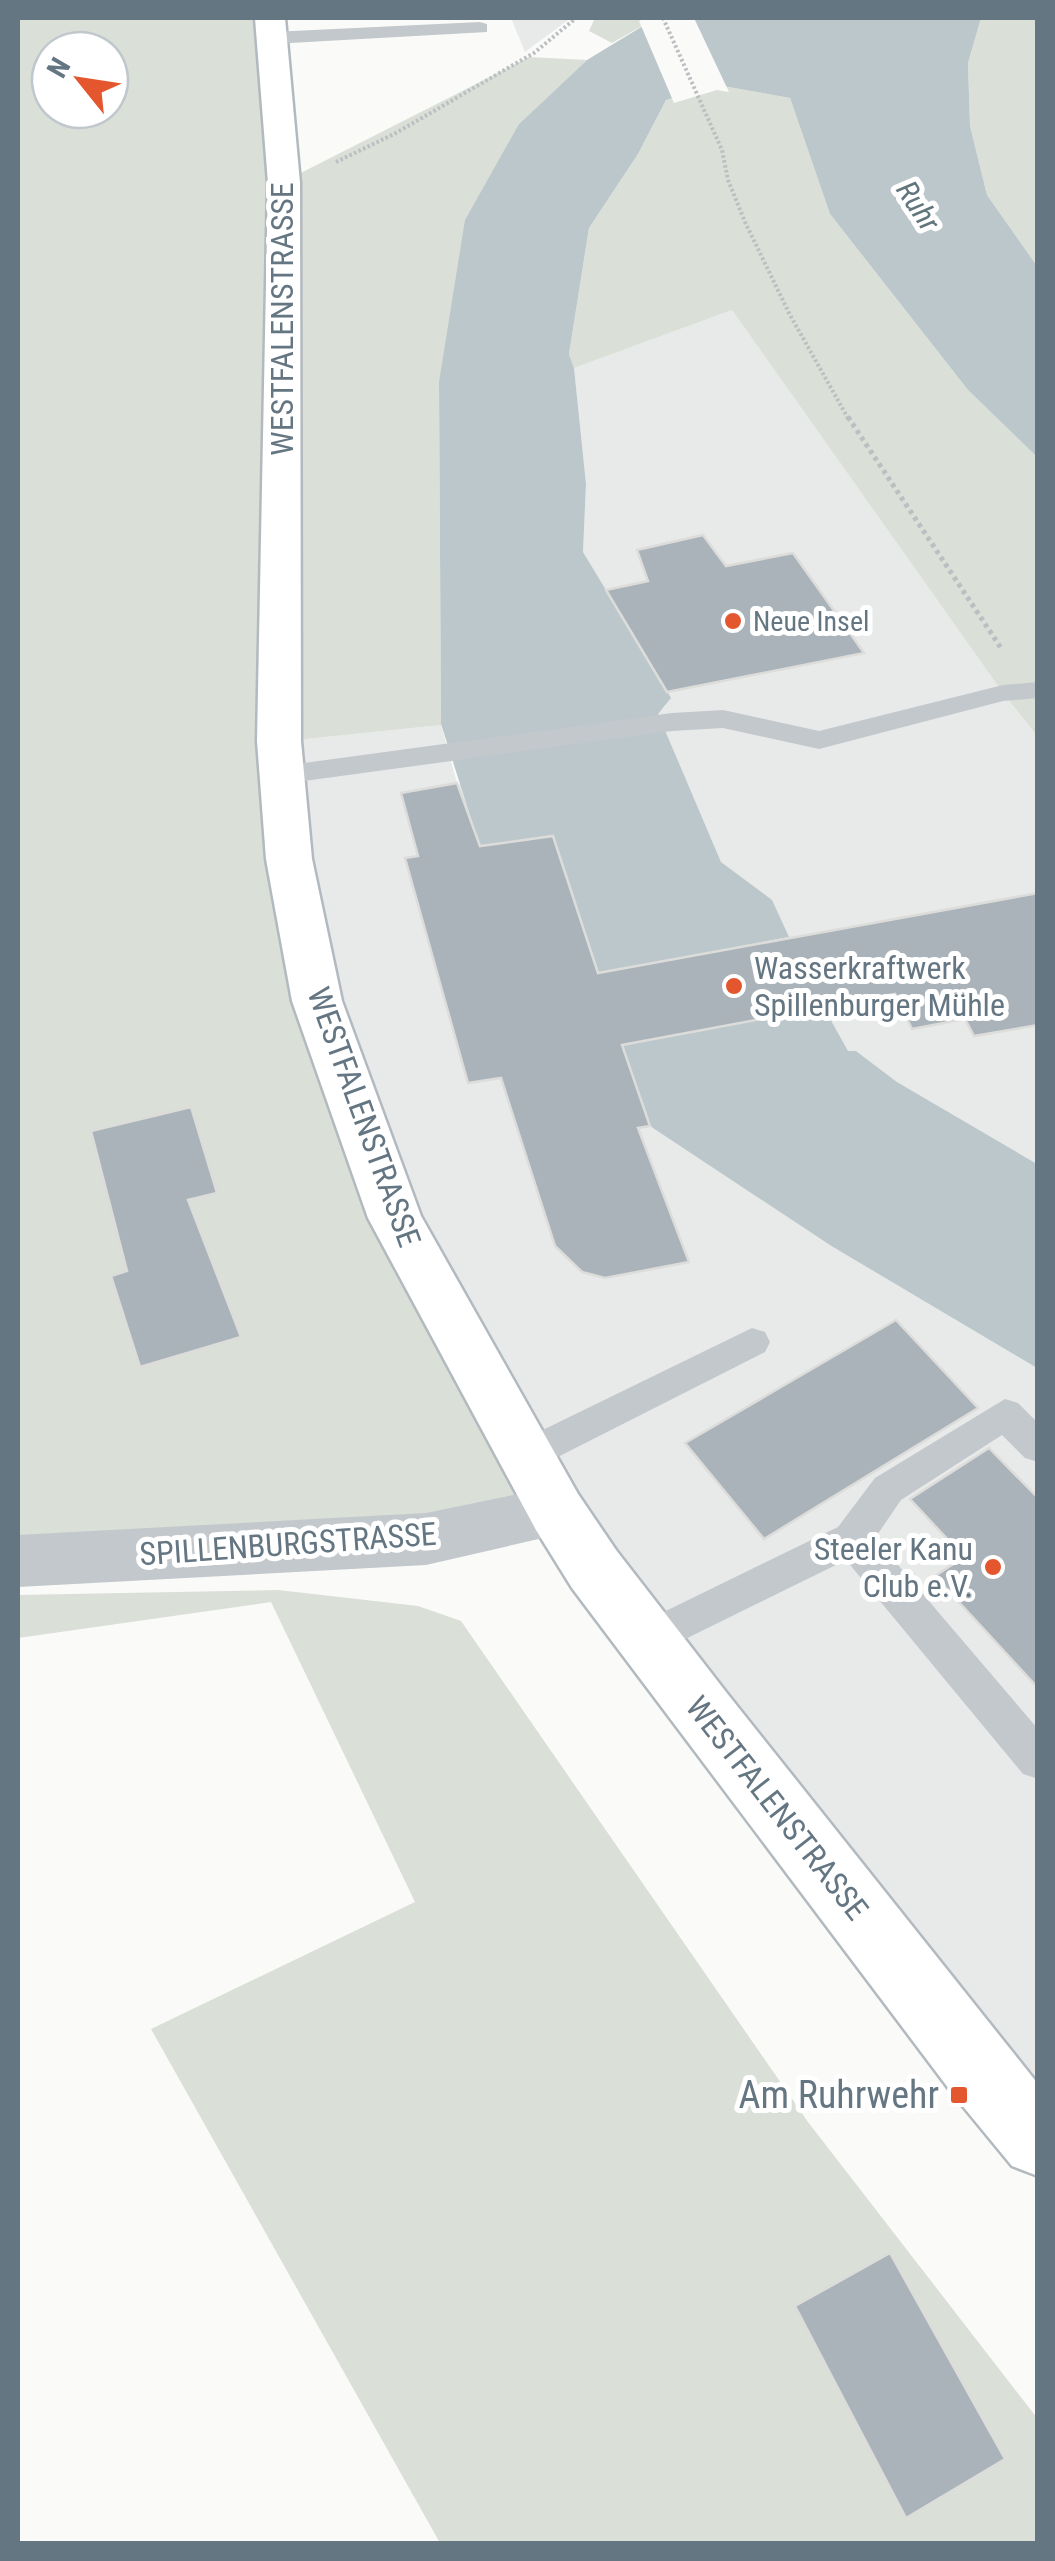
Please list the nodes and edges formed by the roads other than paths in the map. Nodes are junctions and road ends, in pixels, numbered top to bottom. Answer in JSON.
{"nodes":[{"id":1,"x":271,"y":28,"type":"edge"},
{"id":2,"x":480,"y":28,"type":"dead end"},
{"id":3,"x":1034,"y":691,"type":"edge"},
{"id":4,"x":282,"y":775,"type":"junction"},
{"id":5,"x":752,"y":1342,"type":"dead end"},
{"id":6,"x":1038,"y":1447,"type":"edge"},
{"id":7,"x":525,"y":1456,"type":"junction"},
{"id":8,"x":557,"y":1512,"type":"junction"},
{"id":9,"x":852,"y":1539,"type":"junction"},
{"id":10,"x":18,"y":1561,"type":"edge"},
{"id":11,"x":647,"y":1639,"type":"junction"},
{"id":12,"x":1038,"y":1760,"type":"edge"},
{"id":13,"x":1038,"y":2140,"type":"edge"}],
"edges":[{"from":1,"to":2,"type":"lane"},
{"from":1,"to":4,"type":"main road","name":"WESTFALENSTRASSE"},
{"from":3,"to":4,"type":"lane"},
{"from":4,"to":7,"type":"main road","name":"WESTFALENSTRASSE"},
{"from":5,"to":7,"type":"lane"},
{"from":6,"to":9,"type":"lane"},
{"from":7,"to":8,"type":"main road","name":"WESTFALENSTRASSE"},
{"from":8,"to":10,"type":"street","name":"SPILLENBURGSTRASSE"},
{"from":8,"to":11,"type":"main road","name":"WESTFALENSTRASSE"},
{"from":9,"to":11,"type":"lane"},
{"from":9,"to":12,"type":"lane"},
{"from":11,"to":13,"type":"main road","name":"WESTFALENSTRASSE"}]}
